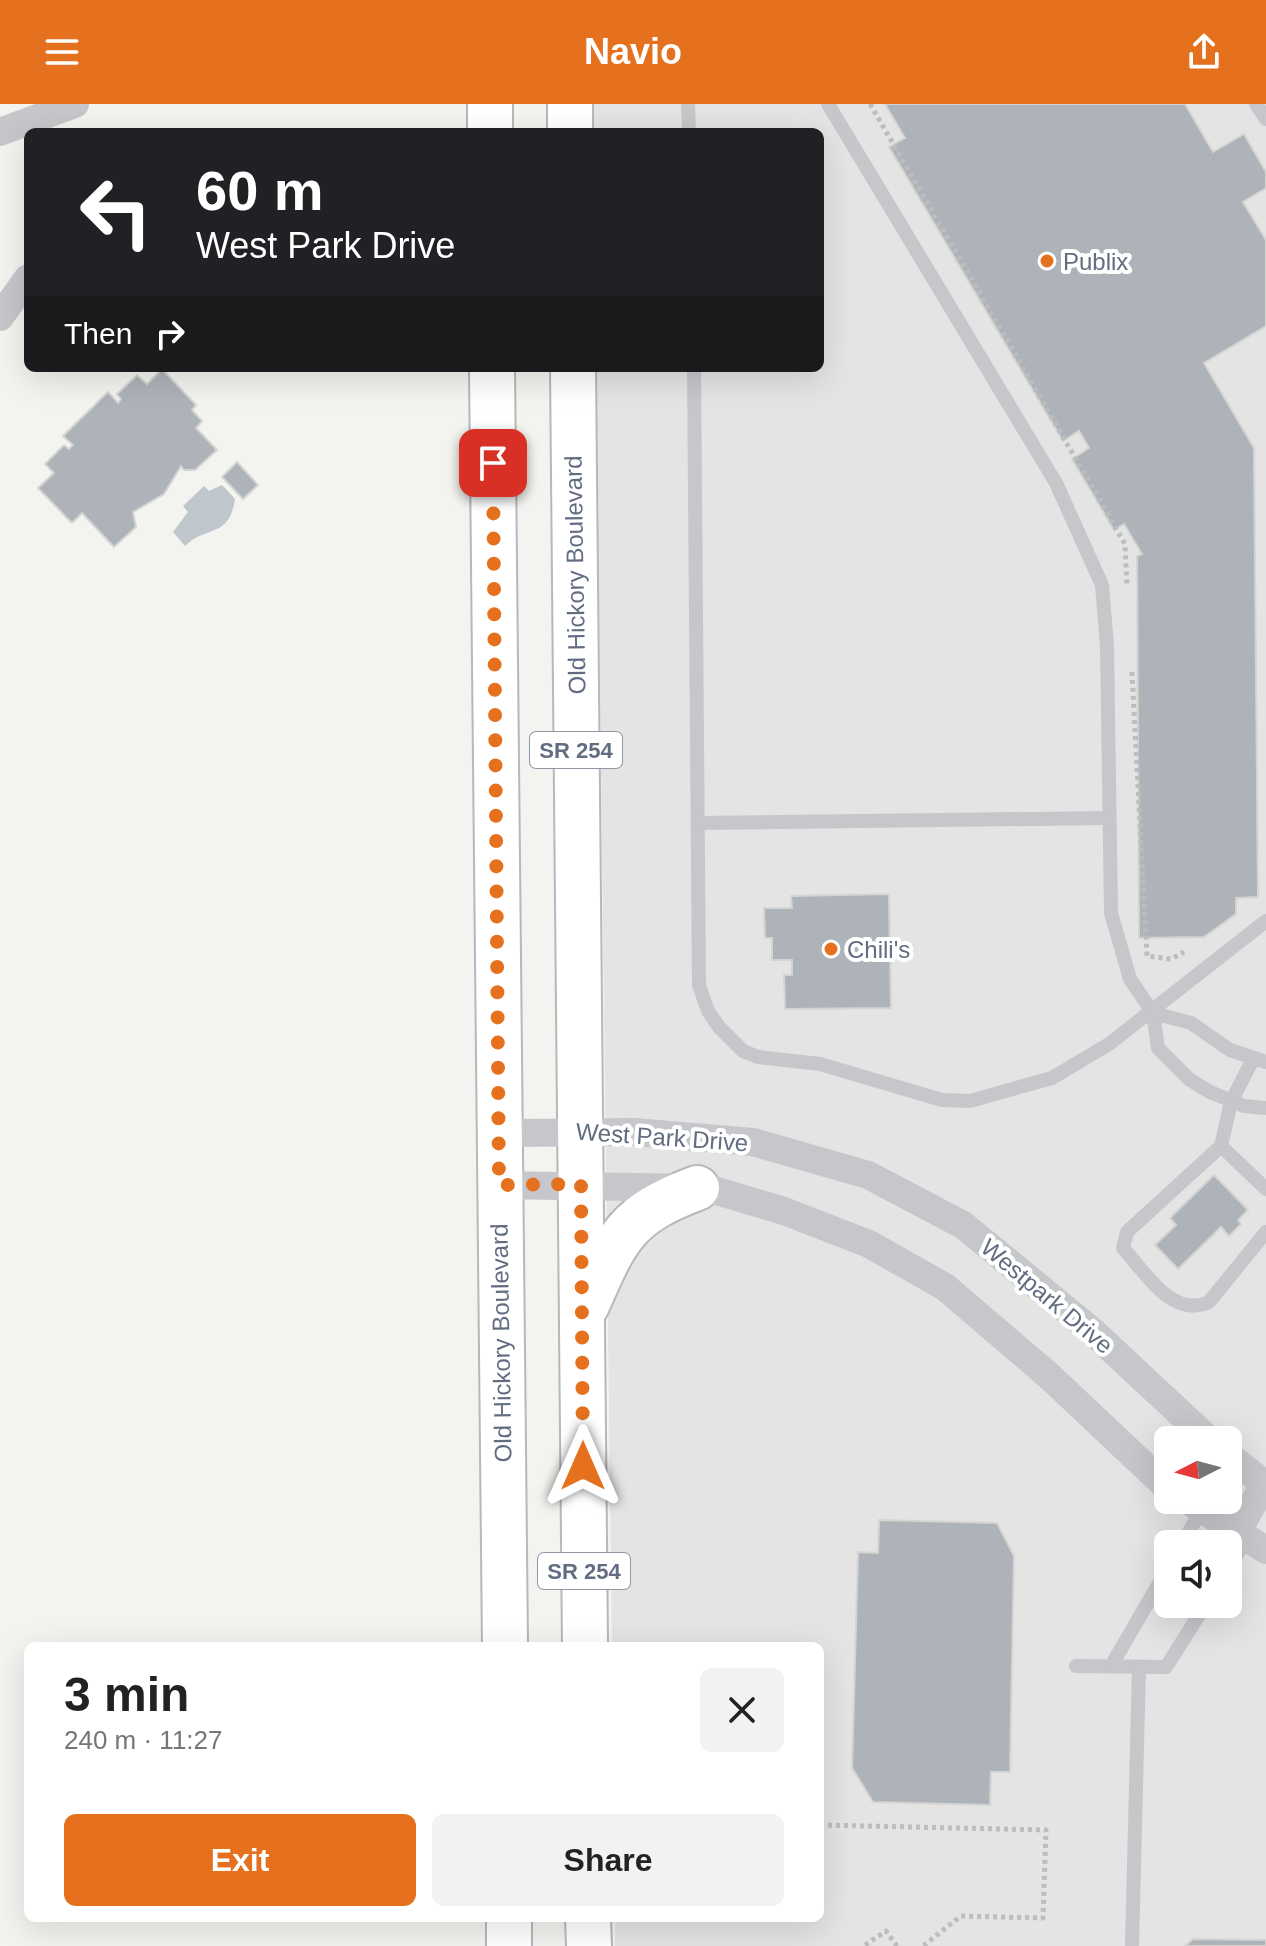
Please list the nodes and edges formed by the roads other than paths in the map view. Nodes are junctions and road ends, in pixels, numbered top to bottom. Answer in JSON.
{"nodes":[{"id":1,"x":75,"y":104,"type":"edge"},
{"id":2,"x":490,"y":104,"type":"edge"},
{"id":3,"x":570,"y":104,"type":"edge"},
{"id":4,"x":688,"y":104,"type":"edge"},
{"id":5,"x":828,"y":104,"type":"edge"},
{"id":6,"x":1256,"y":104,"type":"edge"},
{"id":7,"x":1266,"y":119,"type":"edge"},
{"id":8,"x":46,"y":125,"type":"edge"},
{"id":9,"x":24,"y":128,"type":"edge"},
{"id":10,"x":490,"y":128,"type":"edge"},
{"id":11,"x":570,"y":128,"type":"edge"},
{"id":12,"x":689,"y":128,"type":"edge"},
{"id":13,"x":0,"y":132,"type":"edge"},
{"id":14,"x":24,"y":284,"type":"edge"},
{"id":15,"x":0,"y":317,"type":"edge"},
{"id":16,"x":492,"y":372,"type":"edge"},
{"id":17,"x":573,"y":372,"type":"edge"},
{"id":18,"x":694,"y":372,"type":"edge"},
{"id":19,"x":1109,"y":818,"type":"junction"},
{"id":20,"x":698,"y":823,"type":"junction"},
{"id":21,"x":1266,"y":921,"type":"edge"},
{"id":22,"x":1153,"y":1013,"type":"junction"},
{"id":23,"x":1260,"y":1061,"type":"edge"},
{"id":24,"x":1231,"y":1102,"type":"junction"},
{"id":25,"x":1266,"y":1108,"type":"edge"},
{"id":26,"x":580,"y":1131,"type":"junction"},
{"id":27,"x":499,"y":1133,"type":"junction"},
{"id":28,"x":1221,"y":1146,"type":"junction"},
{"id":29,"x":868,"y":1175,"type":"joint"},
{"id":30,"x":581,"y":1184,"type":"junction"},
{"id":31,"x":499,"y":1185,"type":"junction"},
{"id":32,"x":697,"y":1188,"type":"junction"},
{"id":33,"x":1266,"y":1189,"type":"edge"},
{"id":34,"x":1266,"y":1232,"type":"edge"},
{"id":35,"x":582,"y":1318,"type":"junction"},
{"id":36,"x":1194,"y":1426,"type":"edge"},
{"id":37,"x":1242,"y":1465,"type":"edge"},
{"id":38,"x":1154,"y":1475,"type":"edge"},
{"id":39,"x":1266,"y":1483,"type":"edge"},
{"id":40,"x":1208,"y":1514,"type":"edge"},
{"id":41,"x":1250,"y":1540,"type":"edge"},
{"id":42,"x":1154,"y":1592,"type":"edge"},
{"id":43,"x":1197,"y":1618,"type":"edge"},
{"id":44,"x":505,"y":1642,"type":"edge"},
{"id":45,"x":585,"y":1642,"type":"edge"},
{"id":46,"x":1076,"y":1666,"type":"dead end"},
{"id":47,"x":1111,"y":1666,"type":"junction"},
{"id":48,"x":1139,"y":1667,"type":"junction"},
{"id":49,"x":509,"y":1922,"type":"edge"},
{"id":50,"x":588,"y":1922,"type":"edge"},
{"id":51,"x":509,"y":1946,"type":"edge"},
{"id":52,"x":589,"y":1946,"type":"edge"},
{"id":53,"x":1132,"y":1946,"type":"edge"}],
"edges":[{"from":1,"to":8,"type":"street"},
{"from":2,"to":10,"type":"main road"},
{"from":3,"to":11,"type":"main road"},
{"from":4,"to":12,"type":"lane"},
{"from":5,"to":19,"type":"lane"},
{"from":6,"to":7,"type":"lane"},
{"from":9,"to":13,"type":"street"},
{"from":14,"to":15,"type":"street"},
{"from":16,"to":27,"type":"main road","name":"Old Hickory Boulevard","number":"SR 254"},
{"from":17,"to":26,"type":"main road","name":"Old Hickory Boulevard","number":"SR 254"},
{"from":18,"to":20,"type":"lane"},
{"from":19,"to":20,"type":"lane"},
{"from":19,"to":22,"type":"lane"},
{"from":20,"to":22,"type":"lane"},
{"from":21,"to":22,"type":"lane"},
{"from":22,"to":23,"type":"lane"},
{"from":22,"to":24,"type":"lane"},
{"from":23,"to":24,"type":"lane"},
{"from":24,"to":25,"type":"lane"},
{"from":24,"to":28,"type":"lane"},
{"from":26,"to":27,"type":"street","name":"West Park Drive"},
{"from":26,"to":29,"type":"street","name":"West Park Drive"},
{"from":26,"to":30,"type":"main road","name":"Old Hickory Boulevard","number":"SR 254"},
{"from":27,"to":31,"type":"main road","name":"Old Hickory Boulevard","number":"SR 254"},
{"from":28,"to":33,"type":"lane"},
{"from":28,"to":34,"type":"lane"},
{"from":29,"to":36,"type":"street","name":"Westpark Drive"},
{"from":30,"to":31,"type":"street","name":"West Park Drive"},
{"from":30,"to":32,"type":"street","name":"West Park Drive"},
{"from":30,"to":35,"type":"main road","name":"Old Hickory Boulevard","number":"SR 254"},
{"from":31,"to":44,"type":"main road","name":"Old Hickory Boulevard","number":"SR 254"},
{"from":32,"to":35,"type":"main road"},
{"from":32,"to":38,"type":"street","name":"West Park Drive"},
{"from":35,"to":45,"type":"main road","name":"Old Hickory Boulevard","number":"SR 254"},
{"from":37,"to":39,"type":"street"},
{"from":39,"to":41,"type":"street"},
{"from":40,"to":41,"type":"street"},
{"from":42,"to":47,"type":"lane"},
{"from":43,"to":48,"type":"lane"},
{"from":46,"to":47,"type":"lane"},
{"from":47,"to":48,"type":"lane"},
{"from":48,"to":53,"type":"lane"},
{"from":49,"to":51,"type":"main road"},
{"from":50,"to":52,"type":"main road"}]}
